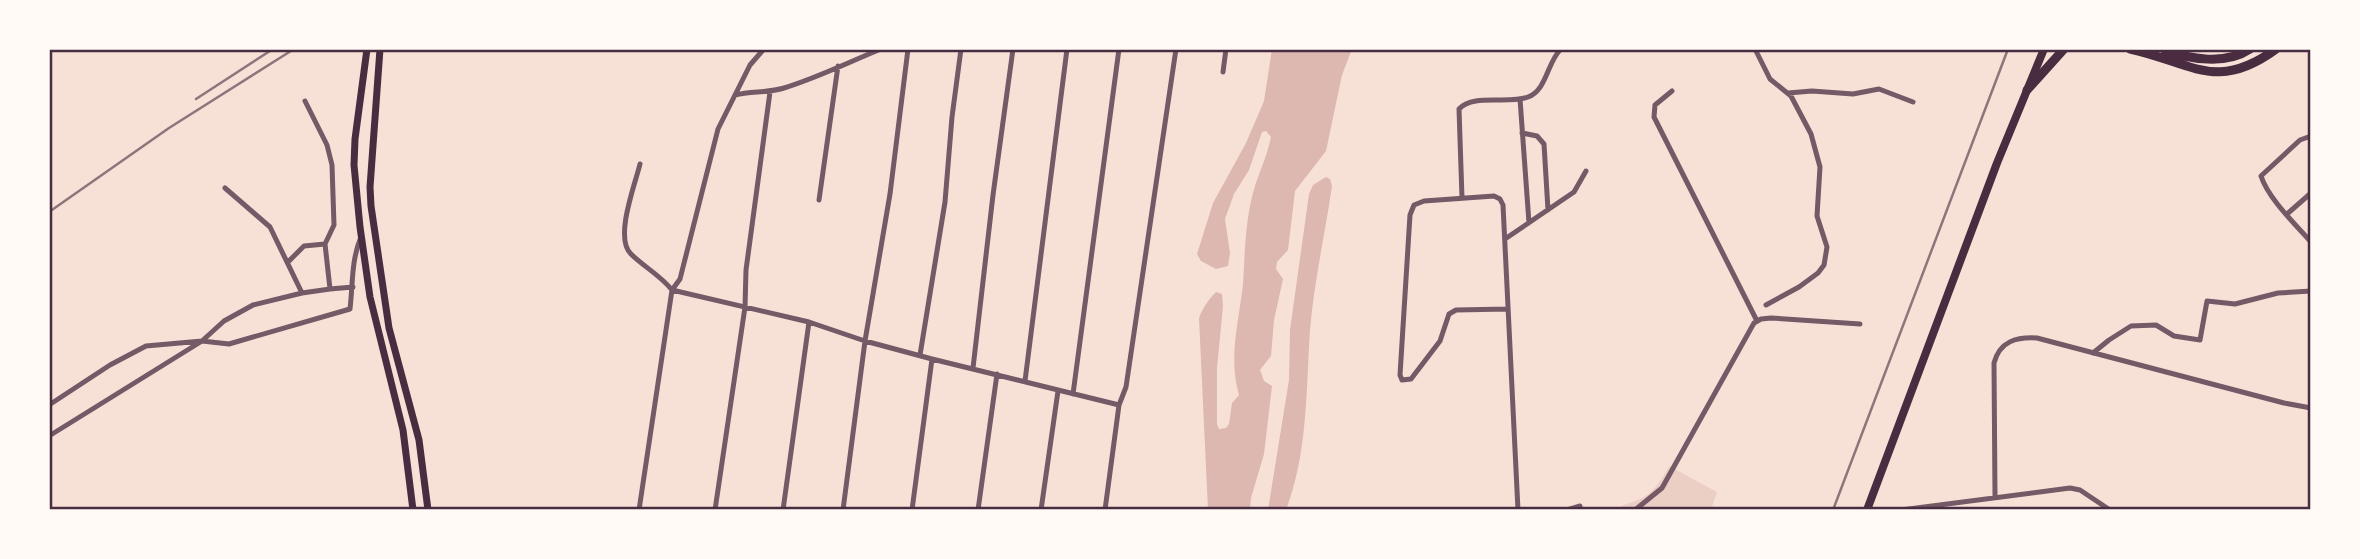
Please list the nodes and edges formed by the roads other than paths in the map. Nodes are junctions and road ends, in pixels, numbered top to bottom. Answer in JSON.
{"nodes":[{"id":1,"x":367,"y":49,"type":"edge"},
{"id":2,"x":380,"y":49,"type":"edge"},
{"id":3,"x":764,"y":49,"type":"edge"},
{"id":4,"x":881,"y":49,"type":"edge"},
{"id":5,"x":908,"y":49,"type":"edge"},
{"id":6,"x":961,"y":49,"type":"edge"},
{"id":7,"x":1013,"y":49,"type":"edge"},
{"id":8,"x":1067,"y":49,"type":"edge"},
{"id":9,"x":1119,"y":49,"type":"edge"},
{"id":10,"x":1176,"y":49,"type":"edge"},
{"id":11,"x":1226,"y":49,"type":"edge"},
{"id":12,"x":1561,"y":49,"type":"edge"},
{"id":13,"x":1755,"y":49,"type":"edge"},
{"id":14,"x":2044,"y":49,"type":"edge"},
{"id":15,"x":2064,"y":49,"type":"edge"},
{"id":16,"x":2132,"y":49,"type":"edge"},
{"id":17,"x":2164,"y":49,"type":"edge"},
{"id":18,"x":2250,"y":49,"type":"edge"},
{"id":19,"x":2276,"y":49,"type":"edge"},
{"id":20,"x":838,"y":66,"type":"junction"},
{"id":21,"x":1223,"y":72,"type":"dead end"},
{"id":22,"x":2027,"y":90,"type":"junction"},
{"id":23,"x":1672,"y":91,"type":"dead end"},
{"id":24,"x":770,"y":92,"type":"junction"},
{"id":25,"x":1788,"y":93,"type":"junction"},
{"id":26,"x":735,"y":95,"type":"junction"},
{"id":27,"x":1520,"y":99,"type":"junction"},
{"id":28,"x":305,"y":101,"type":"dead end"},
{"id":29,"x":1913,"y":102,"type":"dead end"},
{"id":30,"x":1522,"y":133,"type":"junction"},
{"id":31,"x":2311,"y":136,"type":"edge"},
{"id":32,"x":640,"y":164,"type":"dead end"},
{"id":33,"x":1586,"y":171,"type":"dead end"},
{"id":34,"x":225,"y":188,"type":"dead end"},
{"id":35,"x":2311,"y":194,"type":"edge"},
{"id":36,"x":1462,"y":198,"type":"junction"},
{"id":37,"x":819,"y":200,"type":"dead end"},
{"id":38,"x":1548,"y":210,"type":"junction"},
{"id":39,"x":2287,"y":214,"type":"junction"},
{"id":40,"x":1529,"y":223,"type":"junction"},
{"id":41,"x":361,"y":237,"type":"junction"},
{"id":42,"x":1505,"y":239,"type":"junction"},
{"id":43,"x":2311,"y":242,"type":"edge"},
{"id":44,"x":325,"y":244,"type":"junction"},
{"id":45,"x":288,"y":262,"type":"junction"},
{"id":46,"x":353,"y":287,"type":"junction"},
{"id":47,"x":330,"y":289,"type":"junction"},
{"id":48,"x":672,"y":290,"type":"junction"},
{"id":49,"x":2311,"y":291,"type":"edge"},
{"id":50,"x":302,"y":293,"type":"junction"},
{"id":51,"x":1766,"y":305,"type":"dead end"},
{"id":52,"x":745,"y":306,"type":"junction"},
{"id":53,"x":1508,"y":309,"type":"junction"},
{"id":54,"x":1757,"y":321,"type":"junction"},
{"id":55,"x":809,"y":322,"type":"junction"},
{"id":56,"x":1860,"y":324,"type":"dead end"},
{"id":57,"x":202,"y":341,"type":"junction"},
{"id":58,"x":865,"y":341,"type":"junction"},
{"id":59,"x":2093,"y":353,"type":"junction"},
{"id":60,"x":920,"y":355,"type":"junction"},
{"id":61,"x":932,"y":359,"type":"junction"},
{"id":62,"x":973,"y":368,"type":"junction"},
{"id":63,"x":997,"y":374,"type":"junction"},
{"id":64,"x":1025,"y":381,"type":"junction"},
{"id":65,"x":1058,"y":391,"type":"junction"},
{"id":66,"x":1073,"y":394,"type":"junction"},
{"id":67,"x":49,"y":405,"type":"edge"},
{"id":68,"x":1119,"y":405,"type":"junction"},
{"id":69,"x":2311,"y":408,"type":"edge"},
{"id":70,"x":49,"y":436,"type":"edge"},
{"id":71,"x":1995,"y":497,"type":"junction"},
{"id":72,"x":1580,"y":506,"type":"dead end"},
{"id":73,"x":413,"y":510,"type":"edge"},
{"id":74,"x":428,"y":510,"type":"edge"},
{"id":75,"x":639,"y":510,"type":"edge"},
{"id":76,"x":715,"y":510,"type":"edge"},
{"id":77,"x":783,"y":510,"type":"edge"},
{"id":78,"x":844,"y":510,"type":"edge"},
{"id":79,"x":912,"y":510,"type":"edge"},
{"id":80,"x":978,"y":510,"type":"edge"},
{"id":81,"x":1041,"y":510,"type":"edge"},
{"id":82,"x":1105,"y":510,"type":"edge"},
{"id":83,"x":1518,"y":510,"type":"edge"},
{"id":84,"x":1567,"y":510,"type":"edge"},
{"id":85,"x":1635,"y":510,"type":"edge"},
{"id":86,"x":1867,"y":510,"type":"edge"},
{"id":87,"x":1901,"y":510,"type":"edge"},
{"id":88,"x":2110,"y":510,"type":"edge"}],
"edges":[{"from":1,"to":41,"type":"main road"},
{"from":2,"to":74,"type":"main road"},
{"from":3,"to":26,"type":"street"},
{"from":4,"to":20,"type":"street"},
{"from":5,"to":58,"type":"street"},
{"from":6,"to":60,"type":"street"},
{"from":7,"to":62,"type":"street"},
{"from":8,"to":64,"type":"street"},
{"from":9,"to":66,"type":"street"},
{"from":10,"to":68,"type":"street"},
{"from":11,"to":21,"type":"street"},
{"from":12,"to":27,"type":"street"},
{"from":13,"to":25,"type":"street"},
{"from":14,"to":22,"type":"main road"},
{"from":15,"to":22,"type":"highway"},
{"from":16,"to":19,"type":"highway"},
{"from":17,"to":18,"type":"highway"},
{"from":20,"to":24,"type":"street"},
{"from":20,"to":37,"type":"street"},
{"from":22,"to":86,"type":"main road"},
{"from":23,"to":54,"type":"street"},
{"from":24,"to":26,"type":"street"},
{"from":24,"to":52,"type":"street"},
{"from":25,"to":29,"type":"street"},
{"from":25,"to":51,"type":"street"},
{"from":26,"to":48,"type":"street"},
{"from":27,"to":30,"type":"street"},
{"from":27,"to":36,"type":"street"},
{"from":28,"to":44,"type":"street"},
{"from":30,"to":38,"type":"street"},
{"from":30,"to":40,"type":"street"},
{"from":31,"to":39,"type":"street"},
{"from":32,"to":48,"type":"street"},
{"from":33,"to":38,"type":"street"},
{"from":34,"to":45,"type":"street"},
{"from":35,"to":39,"type":"street"},
{"from":36,"to":42,"type":"street"},
{"from":36,"to":53,"type":"street"},
{"from":38,"to":40,"type":"street"},
{"from":39,"to":43,"type":"street"},
{"from":40,"to":42,"type":"street"},
{"from":41,"to":46,"type":"street"},
{"from":41,"to":73,"type":"main road"},
{"from":42,"to":53,"type":"street"},
{"from":44,"to":45,"type":"street"},
{"from":44,"to":47,"type":"street"},
{"from":45,"to":50,"type":"street"},
{"from":46,"to":47,"type":"street"},
{"from":46,"to":57,"type":"street"},
{"from":47,"to":50,"type":"street"},
{"from":48,"to":52,"type":"street"},
{"from":48,"to":75,"type":"street"},
{"from":49,"to":59,"type":"street"},
{"from":50,"to":57,"type":"street"},
{"from":52,"to":55,"type":"street"},
{"from":52,"to":76,"type":"street"},
{"from":53,"to":83,"type":"street"},
{"from":54,"to":56,"type":"street"},
{"from":54,"to":85,"type":"street"},
{"from":55,"to":58,"type":"street"},
{"from":55,"to":77,"type":"street"},
{"from":57,"to":67,"type":"street"},
{"from":57,"to":70,"type":"street"},
{"from":58,"to":60,"type":"street"},
{"from":58,"to":78,"type":"street"},
{"from":59,"to":69,"type":"street"},
{"from":59,"to":71,"type":"street"},
{"from":60,"to":61,"type":"street"},
{"from":61,"to":62,"type":"street"},
{"from":61,"to":79,"type":"street"},
{"from":62,"to":63,"type":"street"},
{"from":63,"to":64,"type":"street"},
{"from":63,"to":80,"type":"street"},
{"from":64,"to":65,"type":"street"},
{"from":65,"to":66,"type":"street"},
{"from":65,"to":81,"type":"street"},
{"from":66,"to":68,"type":"street"},
{"from":68,"to":82,"type":"street"},
{"from":71,"to":87,"type":"street"},
{"from":71,"to":88,"type":"street"},
{"from":72,"to":84,"type":"street"}]}
